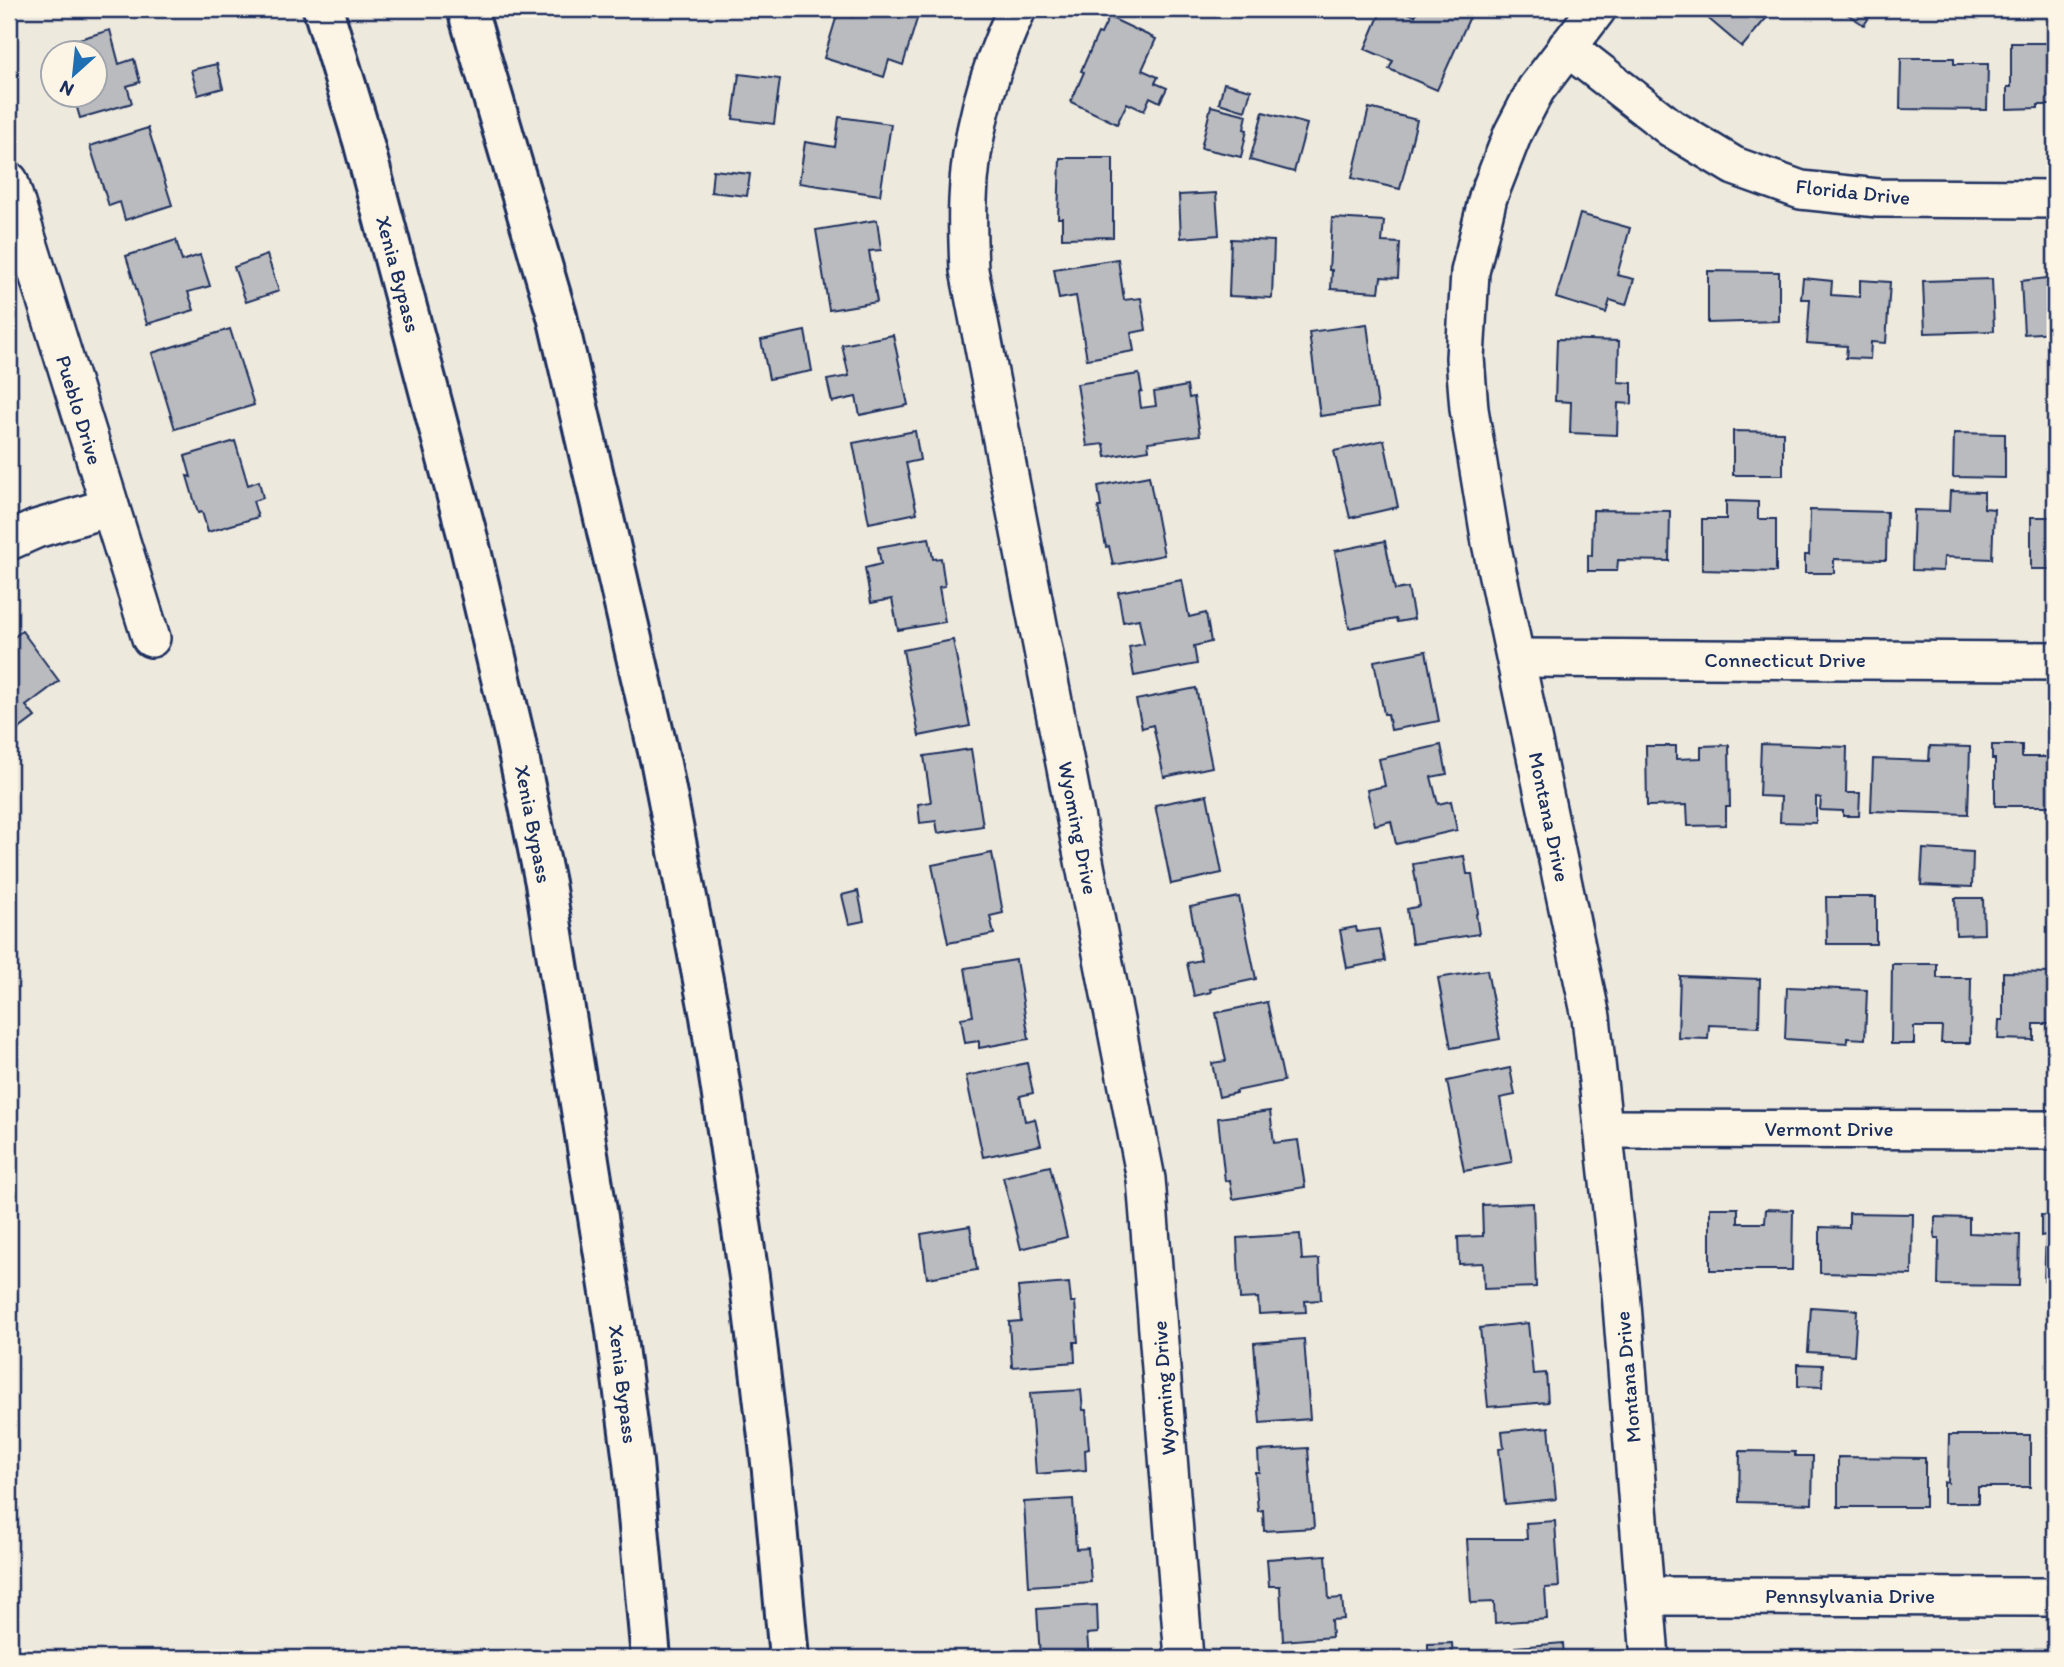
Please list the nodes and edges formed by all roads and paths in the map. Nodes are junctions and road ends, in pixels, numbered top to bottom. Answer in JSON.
{"nodes":[{"id":1,"x":323,"y":9,"type":"edge"},
{"id":2,"x":467,"y":9,"type":"edge"},
{"id":3,"x":1017,"y":9,"type":"edge"},
{"id":4,"x":1597,"y":9,"type":"edge"},
{"id":5,"x":1567,"y":47,"type":"junction"},
{"id":6,"x":9,"y":181,"type":"edge"},
{"id":7,"x":2055,"y":199,"type":"edge"},
{"id":8,"x":110,"y":507,"type":"junction"},
{"id":9,"x":9,"y":541,"type":"edge"},
{"id":10,"x":151,"y":638,"type":"dead end"},
{"id":11,"x":1516,"y":658,"type":"junction"},
{"id":12,"x":2055,"y":661,"type":"edge"},
{"id":13,"x":1603,"y":1129,"type":"junction"},
{"id":14,"x":2055,"y":1130,"type":"edge"},
{"id":15,"x":1646,"y":1595,"type":"junction"},
{"id":16,"x":2055,"y":1597,"type":"edge"},
{"id":17,"x":651,"y":1658,"type":"edge"},
{"id":18,"x":789,"y":1658,"type":"edge"},
{"id":19,"x":1184,"y":1658,"type":"edge"},
{"id":20,"x":1650,"y":1658,"type":"edge"}],
"edges":[{"from":1,"to":17,"type":"highway","name":"Xenia Bypass"},
{"from":2,"to":18,"type":"highway"},
{"from":3,"to":19,"type":"street","name":"Wyoming Drive"},
{"from":4,"to":5,"type":"street","name":"Montana Drive"},
{"from":5,"to":7,"type":"street","name":"Florida Drive"},
{"from":5,"to":11,"type":"street","name":"Montana Drive"},
{"from":6,"to":8,"type":"street","name":"Pueblo Drive"},
{"from":8,"to":9,"type":"street"},
{"from":8,"to":10,"type":"street","name":"Pueblo Drive"},
{"from":11,"to":12,"type":"street","name":"Connecticut Drive"},
{"from":11,"to":13,"type":"street","name":"Montana Drive"},
{"from":13,"to":14,"type":"street","name":"Vermont Drive"},
{"from":13,"to":15,"type":"street","name":"Montana Drive"},
{"from":15,"to":16,"type":"street","name":"Pennsylvania Drive"},
{"from":15,"to":20,"type":"street","name":"Montana Drive"}]}
